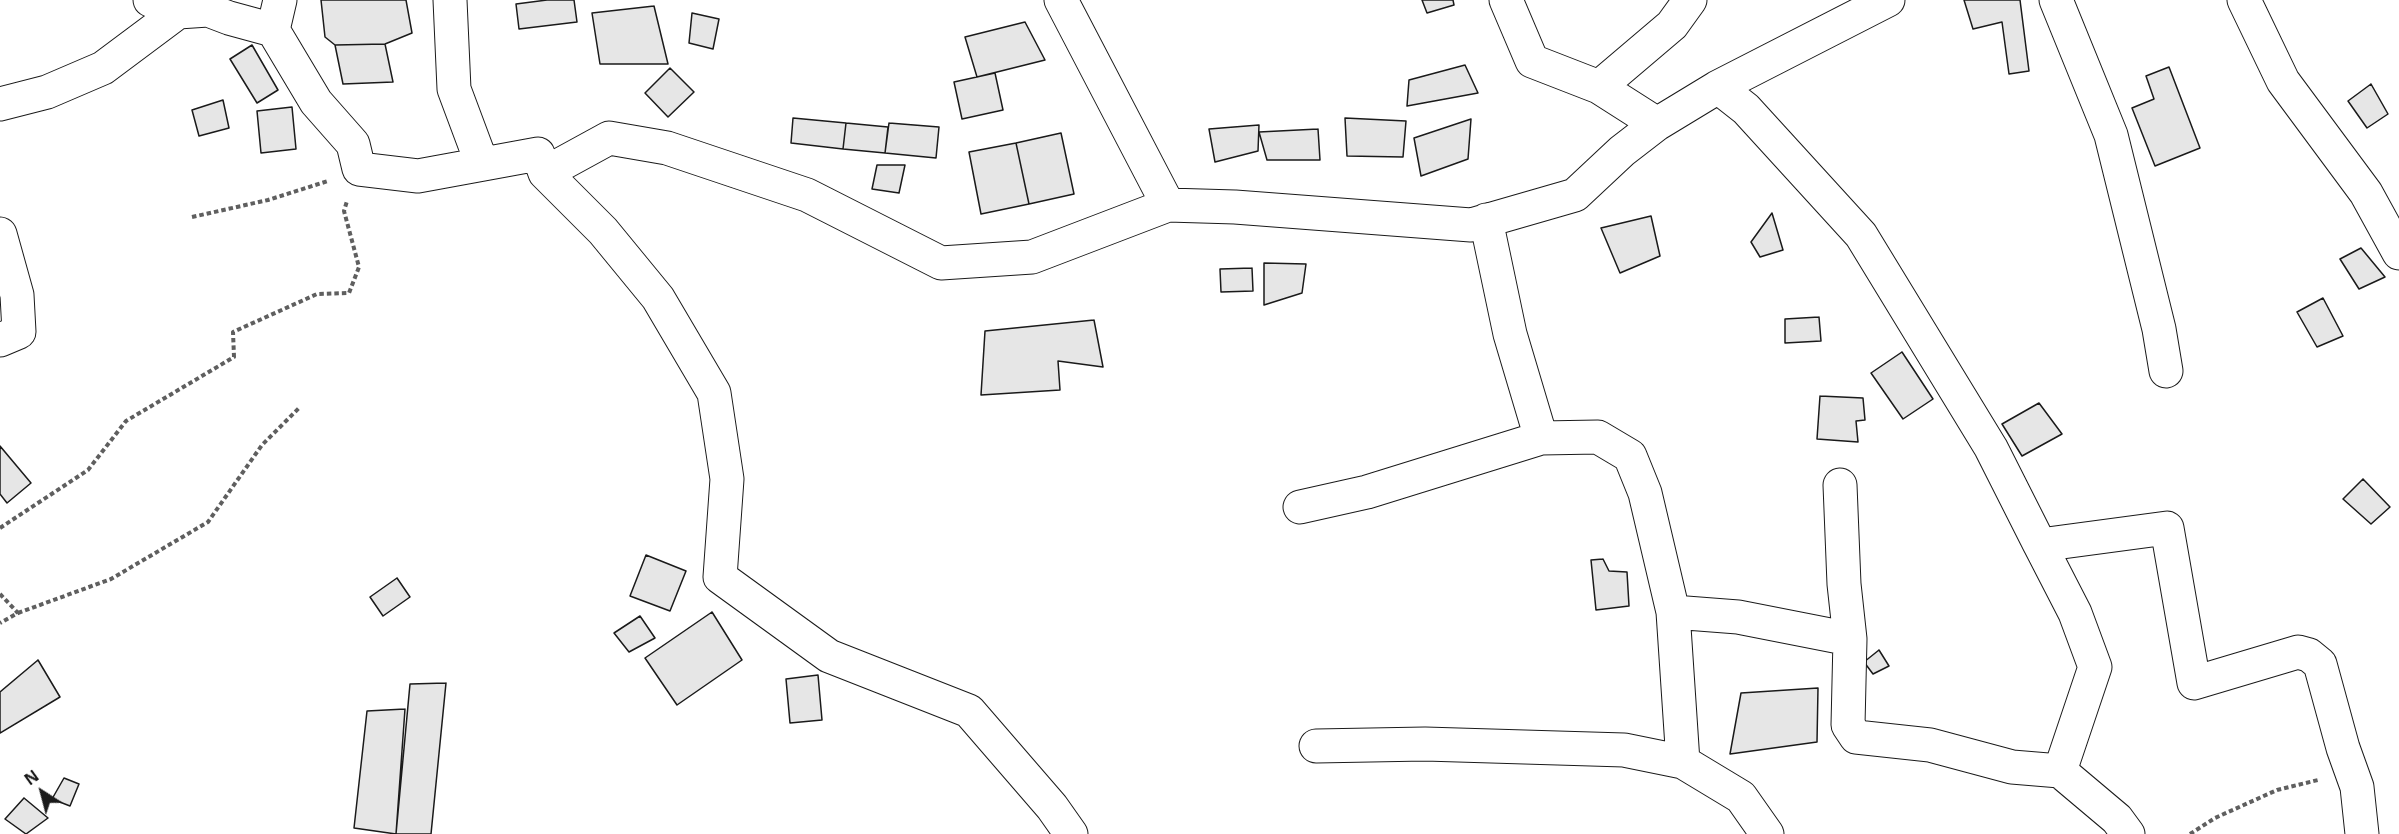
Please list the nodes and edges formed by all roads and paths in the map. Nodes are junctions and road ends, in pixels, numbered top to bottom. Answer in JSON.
{"nodes":[{"id":1,"x":450,"y":0,"type":"edge"},
{"id":2,"x":1060,"y":0,"type":"edge"},
{"id":3,"x":1506,"y":0,"type":"edge"},
{"id":4,"x":1690,"y":0,"type":"edge"},
{"id":5,"x":1888,"y":0,"type":"edge"},
{"id":6,"x":2056,"y":0,"type":"edge"},
{"id":7,"x":2244,"y":0,"type":"edge"},
{"id":8,"x":164,"y":6,"type":"edge"},
{"id":9,"x":277,"y":15,"type":"edge"},
{"id":10,"x":1599,"y":87,"type":"junction"},
{"id":11,"x":1718,"y":87,"type":"junction"},
{"id":12,"x":0,"y":104,"type":"edge"},
{"id":13,"x":1657,"y":124,"type":"junction"},
{"id":14,"x":482,"y":164,"type":"junction"},
{"id":15,"x":359,"y":169,"type":"junction"},
{"id":16,"x":545,"y":173,"type":"junction"},
{"id":17,"x":1168,"y":205,"type":"junction"},
{"id":18,"x":192,"y":217,"type":"dead end"},
{"id":19,"x":1486,"y":220,"type":"junction"},
{"id":20,"x":0,"y":234,"type":"edge"},
{"id":21,"x":2399,"y":253,"type":"edge"},
{"id":22,"x":0,"y":340,"type":"edge"},
{"id":23,"x":2166,"y":371,"type":"dead end"},
{"id":24,"x":300,"y":407,"type":"dead end"},
{"id":25,"x":1541,"y":438,"type":"junction"},
{"id":26,"x":1840,"y":485,"type":"dead end"},
{"id":27,"x":1300,"y":507,"type":"dead end"},
{"id":28,"x":0,"y":528,"type":"edge"},
{"id":29,"x":2040,"y":545,"type":"junction"},
{"id":30,"x":0,"y":594,"type":"edge"},
{"id":31,"x":1673,"y":612,"type":"junction"},
{"id":32,"x":18,"y":613,"type":"junction"},
{"id":33,"x":0,"y":623,"type":"edge"},
{"id":34,"x":1851,"y":639,"type":"junction"},
{"id":35,"x":1316,"y":746,"type":"dead end"},
{"id":36,"x":1683,"y":762,"type":"junction"},
{"id":37,"x":2060,"y":771,"type":"junction"},
{"id":38,"x":2352,"y":772,"type":"junction"},
{"id":39,"x":1071,"y":834,"type":"edge"},
{"id":40,"x":1767,"y":834,"type":"edge"},
{"id":41,"x":2128,"y":834,"type":"edge"},
{"id":42,"x":2190,"y":834,"type":"edge"},
{"id":43,"x":2362,"y":834,"type":"edge"}],
"edges":[{"from":1,"to":14,"type":"street"},
{"from":2,"to":17,"type":"street"},
{"from":3,"to":10,"type":"street"},
{"from":4,"to":10,"type":"street"},
{"from":5,"to":11,"type":"street"},
{"from":6,"to":23,"type":"street"},
{"from":7,"to":21,"type":"street"},
{"from":8,"to":9,"type":"street"},
{"from":8,"to":12,"type":"street"},
{"from":9,"to":15,"type":"street"},
{"from":10,"to":13,"type":"street"},
{"from":11,"to":13,"type":"street"},
{"from":11,"to":29,"type":"street"},
{"from":13,"to":19,"type":"street"},
{"from":14,"to":15,"type":"street"},
{"from":14,"to":16,"type":"street"},
{"from":15,"to":18,"type":"path"},
{"from":15,"to":28,"type":"path"},
{"from":16,"to":17,"type":"street"},
{"from":16,"to":39,"type":"street"},
{"from":17,"to":19,"type":"street"},
{"from":19,"to":25,"type":"street"},
{"from":20,"to":22,"type":"street"},
{"from":24,"to":32,"type":"path"},
{"from":25,"to":27,"type":"street"},
{"from":25,"to":31,"type":"street"},
{"from":26,"to":34,"type":"street"},
{"from":29,"to":37,"type":"street"},
{"from":29,"to":38,"type":"street"},
{"from":30,"to":32,"type":"path"},
{"from":31,"to":34,"type":"street"},
{"from":31,"to":36,"type":"street"},
{"from":32,"to":33,"type":"path"},
{"from":34,"to":37,"type":"street"},
{"from":35,"to":36,"type":"street"},
{"from":36,"to":40,"type":"street"},
{"from":37,"to":41,"type":"street"},
{"from":38,"to":42,"type":"path"},
{"from":38,"to":43,"type":"street"}]}
